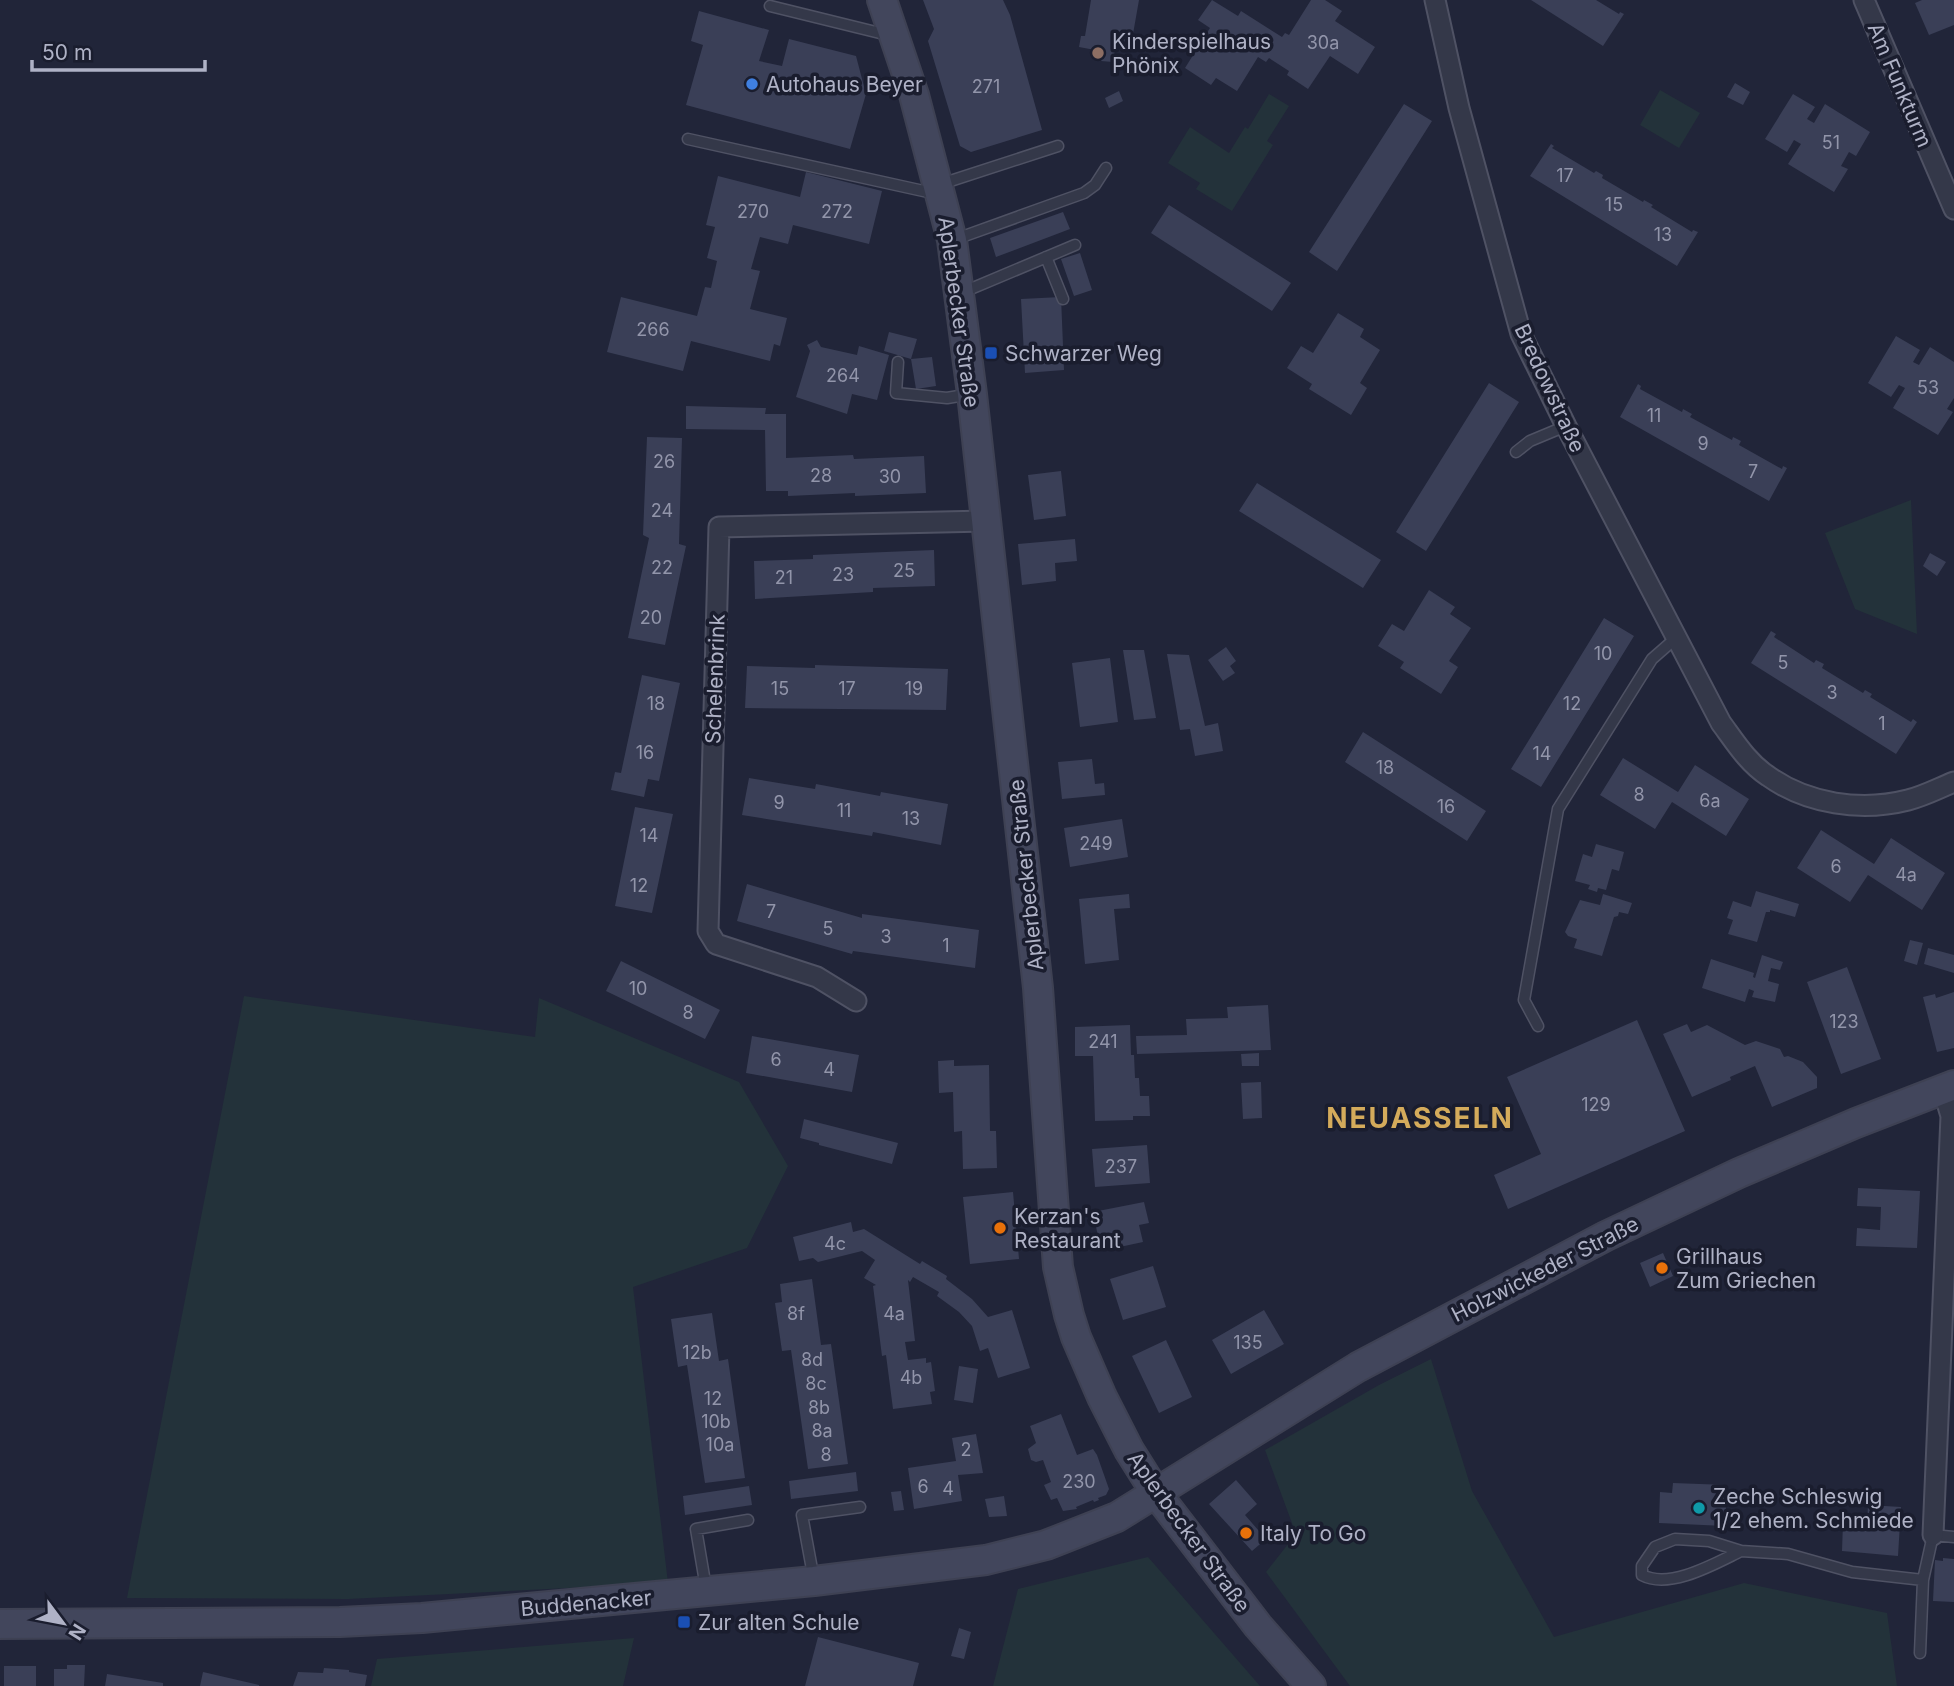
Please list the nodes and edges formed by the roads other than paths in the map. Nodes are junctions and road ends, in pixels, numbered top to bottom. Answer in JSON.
{"nodes":[{"id":1,"x":882,"y":0,"type":"edge"},
{"id":2,"x":1435,"y":0,"type":"edge"},
{"id":3,"x":1864,"y":0,"type":"edge"},
{"id":4,"x":770,"y":6,"type":"dead end"},
{"id":5,"x":894,"y":36,"type":"junction"},
{"id":6,"x":688,"y":139,"type":"dead end"},
{"id":7,"x":1058,"y":146,"type":"dead end"},
{"id":8,"x":1106,"y":168,"type":"dead end"},
{"id":9,"x":940,"y":190,"type":"junction"},
{"id":10,"x":1954,"y":209,"type":"edge"},
{"id":11,"x":952,"y":240,"type":"junction"},
{"id":12,"x":1075,"y":244,"type":"dead end"},
{"id":13,"x":1046,"y":257,"type":"junction"},
{"id":14,"x":957,"y":295,"type":"junction"},
{"id":15,"x":1063,"y":299,"type":"dead end"},
{"id":16,"x":898,"y":362,"type":"dead end"},
{"id":17,"x":972,"y":394,"type":"junction"},
{"id":18,"x":1566,"y":426,"type":"junction"},
{"id":19,"x":1517,"y":452,"type":"dead end"},
{"id":20,"x":986,"y":521,"type":"junction"},
{"id":21,"x":1676,"y":638,"type":"junction"},
{"id":22,"x":1954,"y":782,"type":"edge"},
{"id":23,"x":856,"y":1001,"type":"dead end"},
{"id":24,"x":1538,"y":1026,"type":"dead end"},
{"id":25,"x":1948,"y":1087,"type":"edge"},
{"id":26,"x":1950,"y":1222,"type":"edge"},
{"id":27,"x":1156,"y":1493,"type":"junction"},
{"id":28,"x":860,"y":1507,"type":"dead end"},
{"id":29,"x":748,"y":1520,"type":"dead end"},
{"id":30,"x":1933,"y":1535,"type":"junction"},
{"id":31,"x":1954,"y":1537,"type":"edge"},
{"id":32,"x":1741,"y":1550,"type":"junction"},
{"id":33,"x":1923,"y":1580,"type":"junction"},
{"id":34,"x":814,"y":1581,"type":"junction"},
{"id":35,"x":707,"y":1592,"type":"junction"},
{"id":36,"x":0,"y":1624,"type":"edge"},
{"id":37,"x":1920,"y":1653,"type":"dead end"},
{"id":38,"x":1311,"y":1686,"type":"edge"}],
"edges":[{"from":1,"to":5,"type":"main road","name":"Aplerbecker Straße"},
{"from":2,"to":18,"type":"street","name":"Bredowstraße"},
{"from":3,"to":10,"type":"street","name":"Am Funkturm"},
{"from":4,"to":5,"type":"lane"},
{"from":5,"to":9,"type":"main road","name":"Aplerbecker Straße"},
{"from":6,"to":9,"type":"lane"},
{"from":7,"to":9,"type":"lane"},
{"from":8,"to":11,"type":"lane"},
{"from":9,"to":11,"type":"main road","name":"Aplerbecker Straße"},
{"from":11,"to":14,"type":"main road","name":"Aplerbecker Straße"},
{"from":12,"to":13,"type":"lane"},
{"from":13,"to":14,"type":"lane"},
{"from":13,"to":15,"type":"lane"},
{"from":14,"to":17,"type":"main road","name":"Aplerbecker Straße"},
{"from":16,"to":17,"type":"lane"},
{"from":17,"to":20,"type":"main road","name":"Aplerbecker Straße"},
{"from":18,"to":19,"type":"lane"},
{"from":18,"to":21,"type":"street","name":"Bredowstraße"},
{"from":20,"to":23,"type":"street","name":"Schelenbrink"},
{"from":20,"to":27,"type":"main road","name":"Aplerbecker Straße"},
{"from":21,"to":22,"type":"street","name":"Bredowstraße"},
{"from":21,"to":24,"type":"lane"},
{"from":25,"to":26,"type":"street"},
{"from":25,"to":27,"type":"main road","name":"Holzwickeder Straße"},
{"from":26,"to":30,"type":"street"},
{"from":27,"to":34,"type":"main road","name":"Buddenacker"},
{"from":27,"to":38,"type":"main road","name":"Aplerbecker Straße"},
{"from":28,"to":34,"type":"lane"},
{"from":29,"to":35,"type":"lane"},
{"from":30,"to":31,"type":"lane"},
{"from":30,"to":33,"type":"lane"},
{"from":32,"to":32,"type":"lane"},
{"from":32,"to":33,"type":"lane"},
{"from":33,"to":37,"type":"lane"},
{"from":34,"to":35,"type":"main road","name":"Buddenacker"},
{"from":35,"to":36,"type":"main road","name":"Buddenacker"}]}
